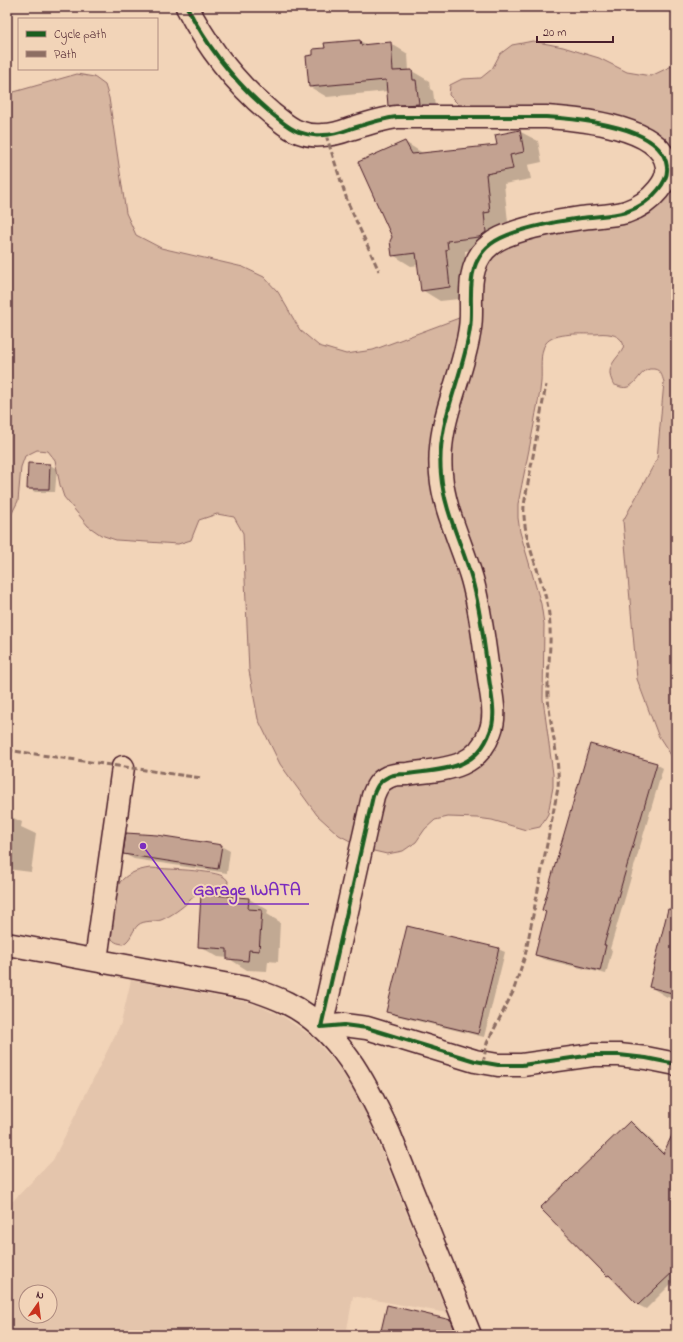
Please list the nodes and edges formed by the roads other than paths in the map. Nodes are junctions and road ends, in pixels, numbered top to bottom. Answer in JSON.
{"nodes":[{"id":1,"x":187,"y":7,"type":"edge"},
{"id":2,"x":123,"y":767,"type":"dead end"},
{"id":3,"x":7,"y":944,"type":"edge"},
{"id":4,"x":96,"y":960,"type":"junction"},
{"id":5,"x":321,"y":1027,"type":"junction"},
{"id":6,"x":676,"y":1064,"type":"edge"},
{"id":7,"x":470,"y":1335,"type":"edge"}],
"edges":[{"from":1,"to":5,"type":"street"},
{"from":2,"to":4,"type":"street"},
{"from":3,"to":4,"type":"street"},
{"from":4,"to":5,"type":"street"},
{"from":5,"to":6,"type":"street"},
{"from":5,"to":7,"type":"street"}]}
